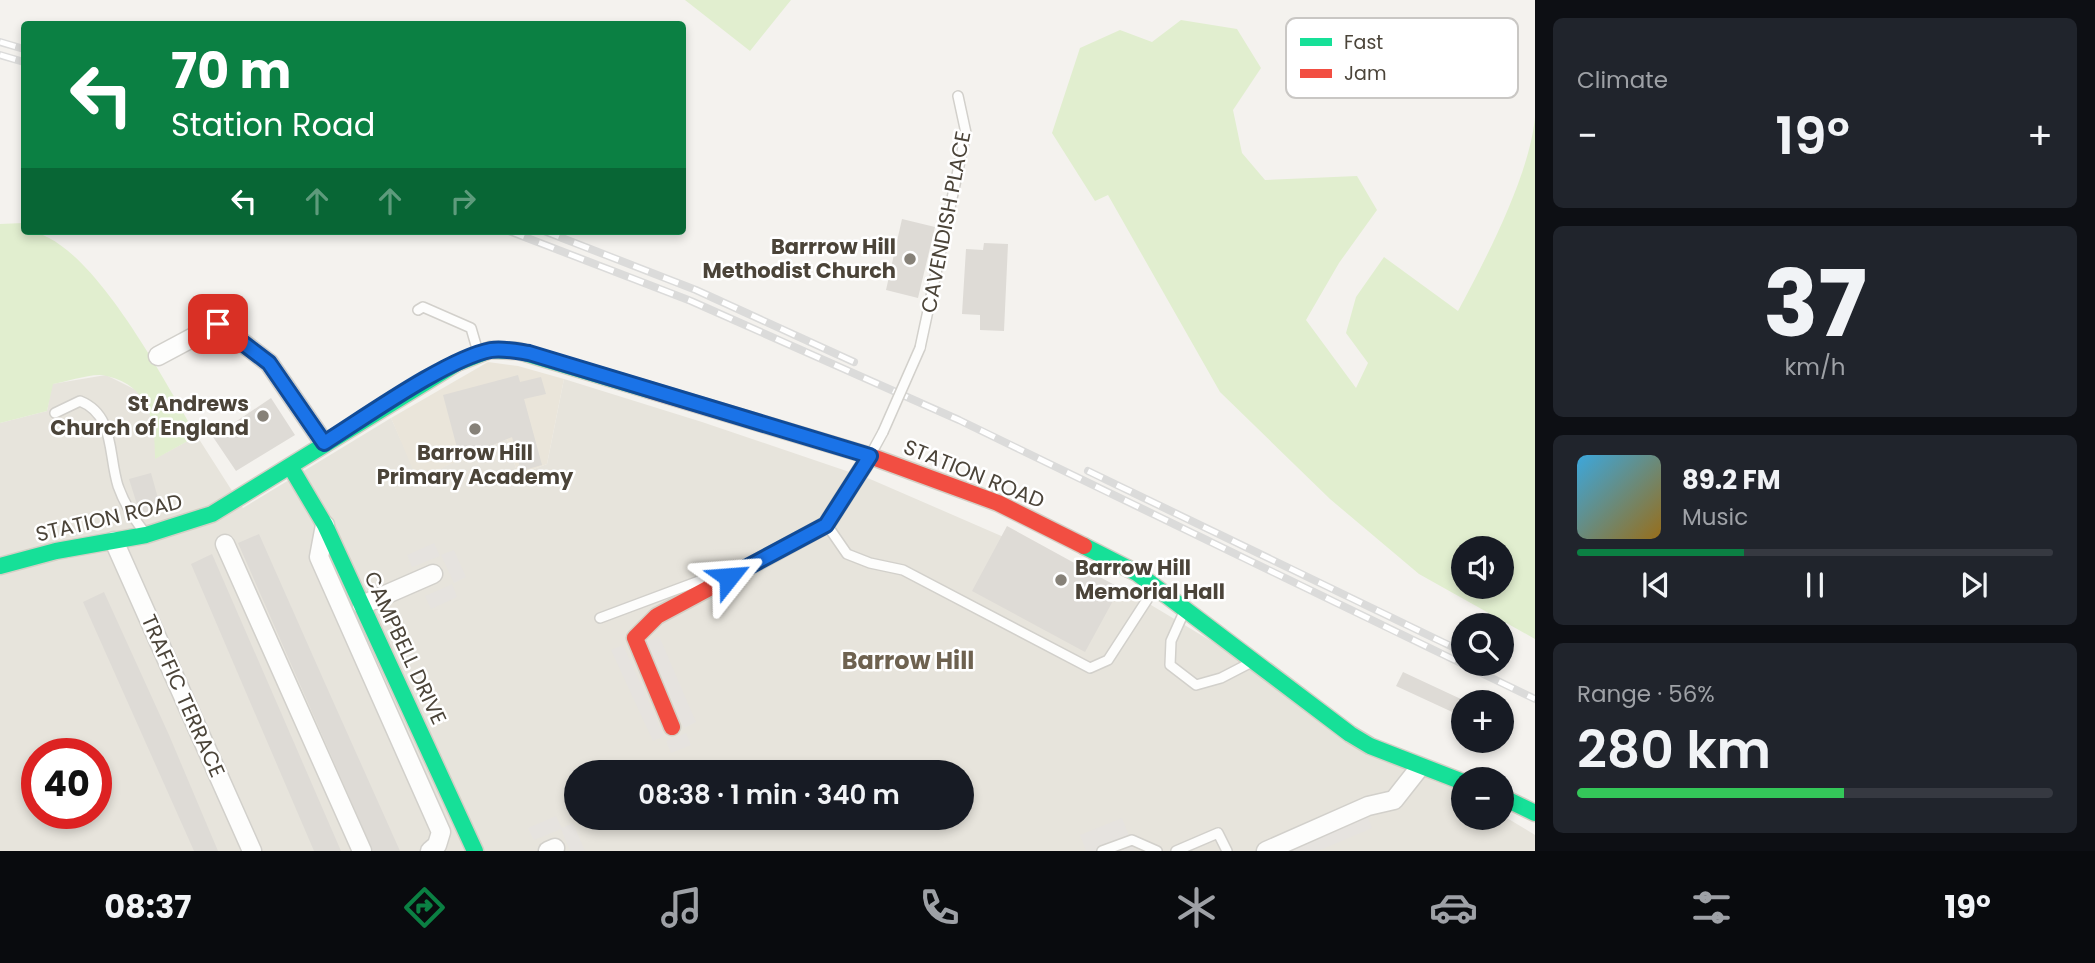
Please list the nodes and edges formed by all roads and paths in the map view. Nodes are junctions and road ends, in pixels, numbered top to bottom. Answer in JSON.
{"nodes":[{"id":1,"x":958,"y":96,"type":"dead end"},
{"id":2,"x":418,"y":310,"type":"dead end"},
{"id":3,"x":478,"y":354,"type":"junction"},
{"id":4,"x":158,"y":356,"type":"dead end"},
{"id":5,"x":55,"y":413,"type":"dead end"},
{"id":6,"x":324,"y":443,"type":"junction"},
{"id":7,"x":870,"y":456,"type":"junction"},
{"id":8,"x":290,"y":466,"type":"junction"},
{"id":9,"x":325,"y":525,"type":"junction"},
{"id":10,"x":826,"y":525,"type":"junction"},
{"id":11,"x":146,"y":535,"type":"junction"},
{"id":12,"x":114,"y":541,"type":"junction"},
{"id":13,"x":225,"y":544,"type":"dead end"},
{"id":14,"x":777,"y":551,"type":"junction"},
{"id":15,"x":0,"y":566,"type":"edge"},
{"id":16,"x":433,"y":574,"type":"dead end"},
{"id":17,"x":1155,"y":587,"type":"junction"},
{"id":18,"x":362,"y":605,"type":"junction"},
{"id":19,"x":1185,"y":610,"type":"junction"},
{"id":20,"x":600,"y":618,"type":"dead end"},
{"id":21,"x":1252,"y":662,"type":"junction"},
{"id":22,"x":672,"y":727,"type":"dead end"},
{"id":23,"x":1420,"y":767,"type":"junction"},
{"id":24,"x":1451,"y":778,"type":"edge"},
{"id":25,"x":1514,"y":803,"type":"edge"},
{"id":26,"x":1535,"y":813,"type":"edge"},
{"id":27,"x":252,"y":851,"type":"edge"},
{"id":28,"x":362,"y":851,"type":"edge"},
{"id":29,"x":430,"y":851,"type":"edge"},
{"id":30,"x":475,"y":851,"type":"edge"},
{"id":31,"x":1101,"y":851,"type":"edge"},
{"id":32,"x":1157,"y":851,"type":"edge"},
{"id":33,"x":1176,"y":851,"type":"edge"},
{"id":34,"x":1227,"y":851,"type":"edge"},
{"id":35,"x":1266,"y":851,"type":"edge"}],
"edges":[{"from":1,"to":7,"type":"lane","name":"CAVENDISH PLACE","bridge":true},
{"from":2,"to":3,"type":"lane"},
{"from":3,"to":6,"type":"street","name":"STATION ROAD"},
{"from":3,"to":7,"type":"street","name":"STATION ROAD"},
{"from":4,"to":6,"type":"street"},
{"from":5,"to":11,"type":"lane"},
{"from":6,"to":8,"type":"street","name":"STATION ROAD"},
{"from":7,"to":10,"type":"street"},
{"from":7,"to":17,"type":"street","name":"STATION ROAD"},
{"from":8,"to":9,"type":"street","name":"CAMPBELL DRIVE"},
{"from":8,"to":11,"type":"street","name":"STATION ROAD"},
{"from":9,"to":18,"type":"street","name":"CAMPBELL DRIVE"},
{"from":9,"to":29,"type":"street"},
{"from":10,"to":14,"type":"street"},
{"from":10,"to":17,"type":"lane"},
{"from":11,"to":12,"type":"street","name":"STATION ROAD"},
{"from":12,"to":15,"type":"street","name":"STATION ROAD"},
{"from":12,"to":27,"type":"street","name":"TRAFFIC TERRACE"},
{"from":13,"to":28,"type":"street"},
{"from":14,"to":20,"type":"lane"},
{"from":14,"to":22,"type":"street"},
{"from":16,"to":18,"type":"street"},
{"from":17,"to":19,"type":"street","name":"STATION ROAD"},
{"from":18,"to":30,"type":"street","name":"CAMPBELL DRIVE"},
{"from":19,"to":21,"type":"street","name":"STATION ROAD"},
{"from":19,"to":21,"type":"lane"},
{"from":21,"to":23,"type":"street","name":"STATION ROAD"},
{"from":23,"to":24,"type":"street","name":"STATION ROAD"},
{"from":23,"to":35,"type":"street"},
{"from":25,"to":26,"type":"street"},
{"from":31,"to":32,"type":"lane"},
{"from":33,"to":34,"type":"lane"}]}
